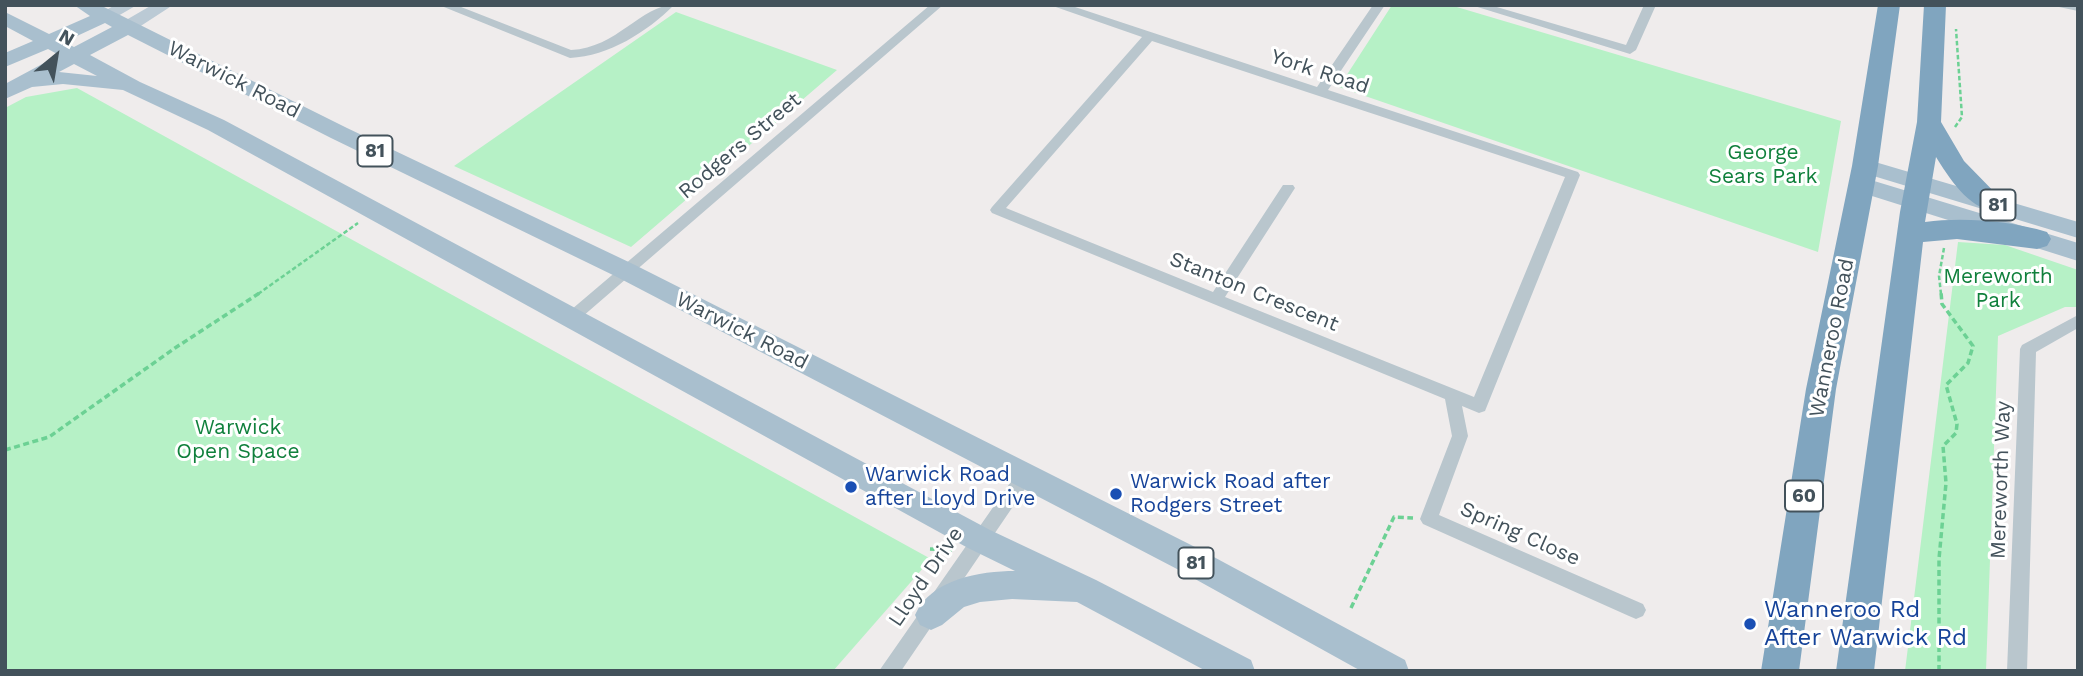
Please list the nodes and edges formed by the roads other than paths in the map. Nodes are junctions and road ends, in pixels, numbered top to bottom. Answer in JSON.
{"nodes":[{"id":1,"x":84,"y":5,"type":"edge"},
{"id":2,"x":165,"y":5,"type":"edge"},
{"id":3,"x":445,"y":5,"type":"edge"},
{"id":4,"x":668,"y":5,"type":"edge"},
{"id":5,"x":937,"y":5,"type":"edge"},
{"id":6,"x":1056,"y":5,"type":"edge"},
{"id":7,"x":1379,"y":5,"type":"edge"},
{"id":8,"x":1477,"y":5,"type":"edge"},
{"id":9,"x":1650,"y":5,"type":"edge"},
{"id":10,"x":1889,"y":5,"type":"edge"},
{"id":11,"x":2063,"y":5,"type":"edge"},
{"id":12,"x":2078,"y":8,"type":"edge"},
{"id":13,"x":1945,"y":11,"type":"edge"},
{"id":14,"x":105,"y":16,"type":"junction"},
{"id":15,"x":128,"y":16,"type":"edge"},
{"id":16,"x":12,"y":21,"type":"edge"},
{"id":17,"x":1150,"y":36,"type":"junction"},
{"id":18,"x":48,"y":41,"type":"junction"},
{"id":19,"x":5,"y":46,"type":"edge"},
{"id":20,"x":74,"y":56,"type":"junction"},
{"id":21,"x":5,"y":61,"type":"edge"},
{"id":22,"x":27,"y":82,"type":"junction"},
{"id":23,"x":133,"y":87,"type":"junction"},
{"id":24,"x":1320,"y":92,"type":"junction"},
{"id":25,"x":5,"y":93,"type":"edge"},
{"id":26,"x":1928,"y":122,"type":"junction"},
{"id":27,"x":1573,"y":175,"type":"joint"},
{"id":28,"x":1863,"y":175,"type":"junction"},
{"id":29,"x":1289,"y":188,"type":"dead end"},
{"id":30,"x":1917,"y":192,"type":"junction"},
{"id":31,"x":1992,"y":203,"type":"junction"},
{"id":32,"x":2078,"y":230,"type":"edge"},
{"id":33,"x":1910,"y":236,"type":"junction"},
{"id":34,"x":2037,"y":239,"type":"junction"},
{"id":35,"x":2078,"y":252,"type":"edge"},
{"id":36,"x":625,"y":271,"type":"junction"},
{"id":37,"x":1216,"y":299,"type":"junction"},
{"id":38,"x":570,"y":318,"type":"junction"},
{"id":39,"x":2078,"y":321,"type":"edge"},
{"id":40,"x":1452,"y":395,"type":"junction"},
{"id":41,"x":1026,"y":475,"type":"junction"},
{"id":42,"x":979,"y":540,"type":"junction"},
{"id":43,"x":1085,"y":590,"type":"junction"},
{"id":44,"x":1636,"y":610,"type":"dead end"},
{"id":45,"x":931,"y":615,"type":"junction"},
{"id":46,"x":889,"y":671,"type":"edge"},
{"id":47,"x":1239,"y":671,"type":"edge"},
{"id":48,"x":1393,"y":671,"type":"edge"},
{"id":49,"x":1780,"y":671,"type":"edge"},
{"id":50,"x":1855,"y":671,"type":"edge"},
{"id":51,"x":2017,"y":671,"type":"edge"}],
"edges":[{"from":1,"to":14,"type":"main road","name":"Warwick Road","number":"81"},
{"from":2,"to":15,"type":"main road"},
{"from":3,"to":4,"type":"street"},
{"from":5,"to":36,"type":"street","name":"Rodgers Street"},
{"from":6,"to":17,"type":"street","name":"York Road"},
{"from":7,"to":24,"type":"street"},
{"from":8,"to":9,"type":"street"},
{"from":10,"to":28,"type":"highway","name":"Wanneroo Road","number":"60"},
{"from":11,"to":12,"type":"street"},
{"from":13,"to":26,"type":"highway"},
{"from":14,"to":15,"type":"main road","name":"Warwick Road","number":"81"},
{"from":14,"to":18,"type":"main road"},
{"from":15,"to":20,"type":"main road"},
{"from":15,"to":36,"type":"main road","name":"Warwick Road","number":"81"},
{"from":16,"to":18,"type":"main road","number":"81"},
{"from":16,"to":19,"type":"main road"},
{"from":17,"to":24,"type":"street","name":"York Road"},
{"from":17,"to":37,"type":"street","name":"Stanton Crescent"},
{"from":18,"to":20,"type":"main road","number":"81"},
{"from":18,"to":21,"type":"main road"},
{"from":20,"to":22,"type":"main road"},
{"from":20,"to":23,"type":"main road","number":"81"},
{"from":22,"to":23,"type":"main road"},
{"from":22,"to":25,"type":"main road"},
{"from":23,"to":38,"type":"main road","number":"81"},
{"from":24,"to":27,"type":"street","name":"York Road"},
{"from":26,"to":30,"type":"highway"},
{"from":26,"to":31,"type":"highway"},
{"from":27,"to":40,"type":"street","name":"Stanton Crescent"},
{"from":28,"to":30,"type":"main road","number":"81"},
{"from":28,"to":49,"type":"highway","name":"Wanneroo Road","number":"60"},
{"from":29,"to":37,"type":"street"},
{"from":30,"to":31,"type":"main road","number":"81"},
{"from":30,"to":33,"type":"highway"},
{"from":30,"to":34,"type":"main road","number":"81"},
{"from":31,"to":32,"type":"main road","number":"81"},
{"from":33,"to":34,"type":"highway"},
{"from":33,"to":50,"type":"highway"},
{"from":34,"to":35,"type":"main road","number":"81"},
{"from":36,"to":38,"type":"street","name":"Rodgers Street"},
{"from":36,"to":41,"type":"main road","name":"Warwick Road","number":"81"},
{"from":37,"to":40,"type":"street","name":"Stanton Crescent"},
{"from":38,"to":42,"type":"main road","number":"81"},
{"from":39,"to":51,"type":"street","name":"Mereworth Way"},
{"from":40,"to":44,"type":"street","name":"Spring Close"},
{"from":41,"to":42,"type":"street","name":"Lloyd Drive"},
{"from":41,"to":48,"type":"main road","name":"Warwick Road","number":"81"},
{"from":42,"to":43,"type":"main road","number":"81"},
{"from":42,"to":45,"type":"street","name":"Lloyd Drive"},
{"from":43,"to":45,"type":"main road"},
{"from":43,"to":47,"type":"main road","number":"81"},
{"from":45,"to":46,"type":"street","name":"Lloyd Drive"}]}
